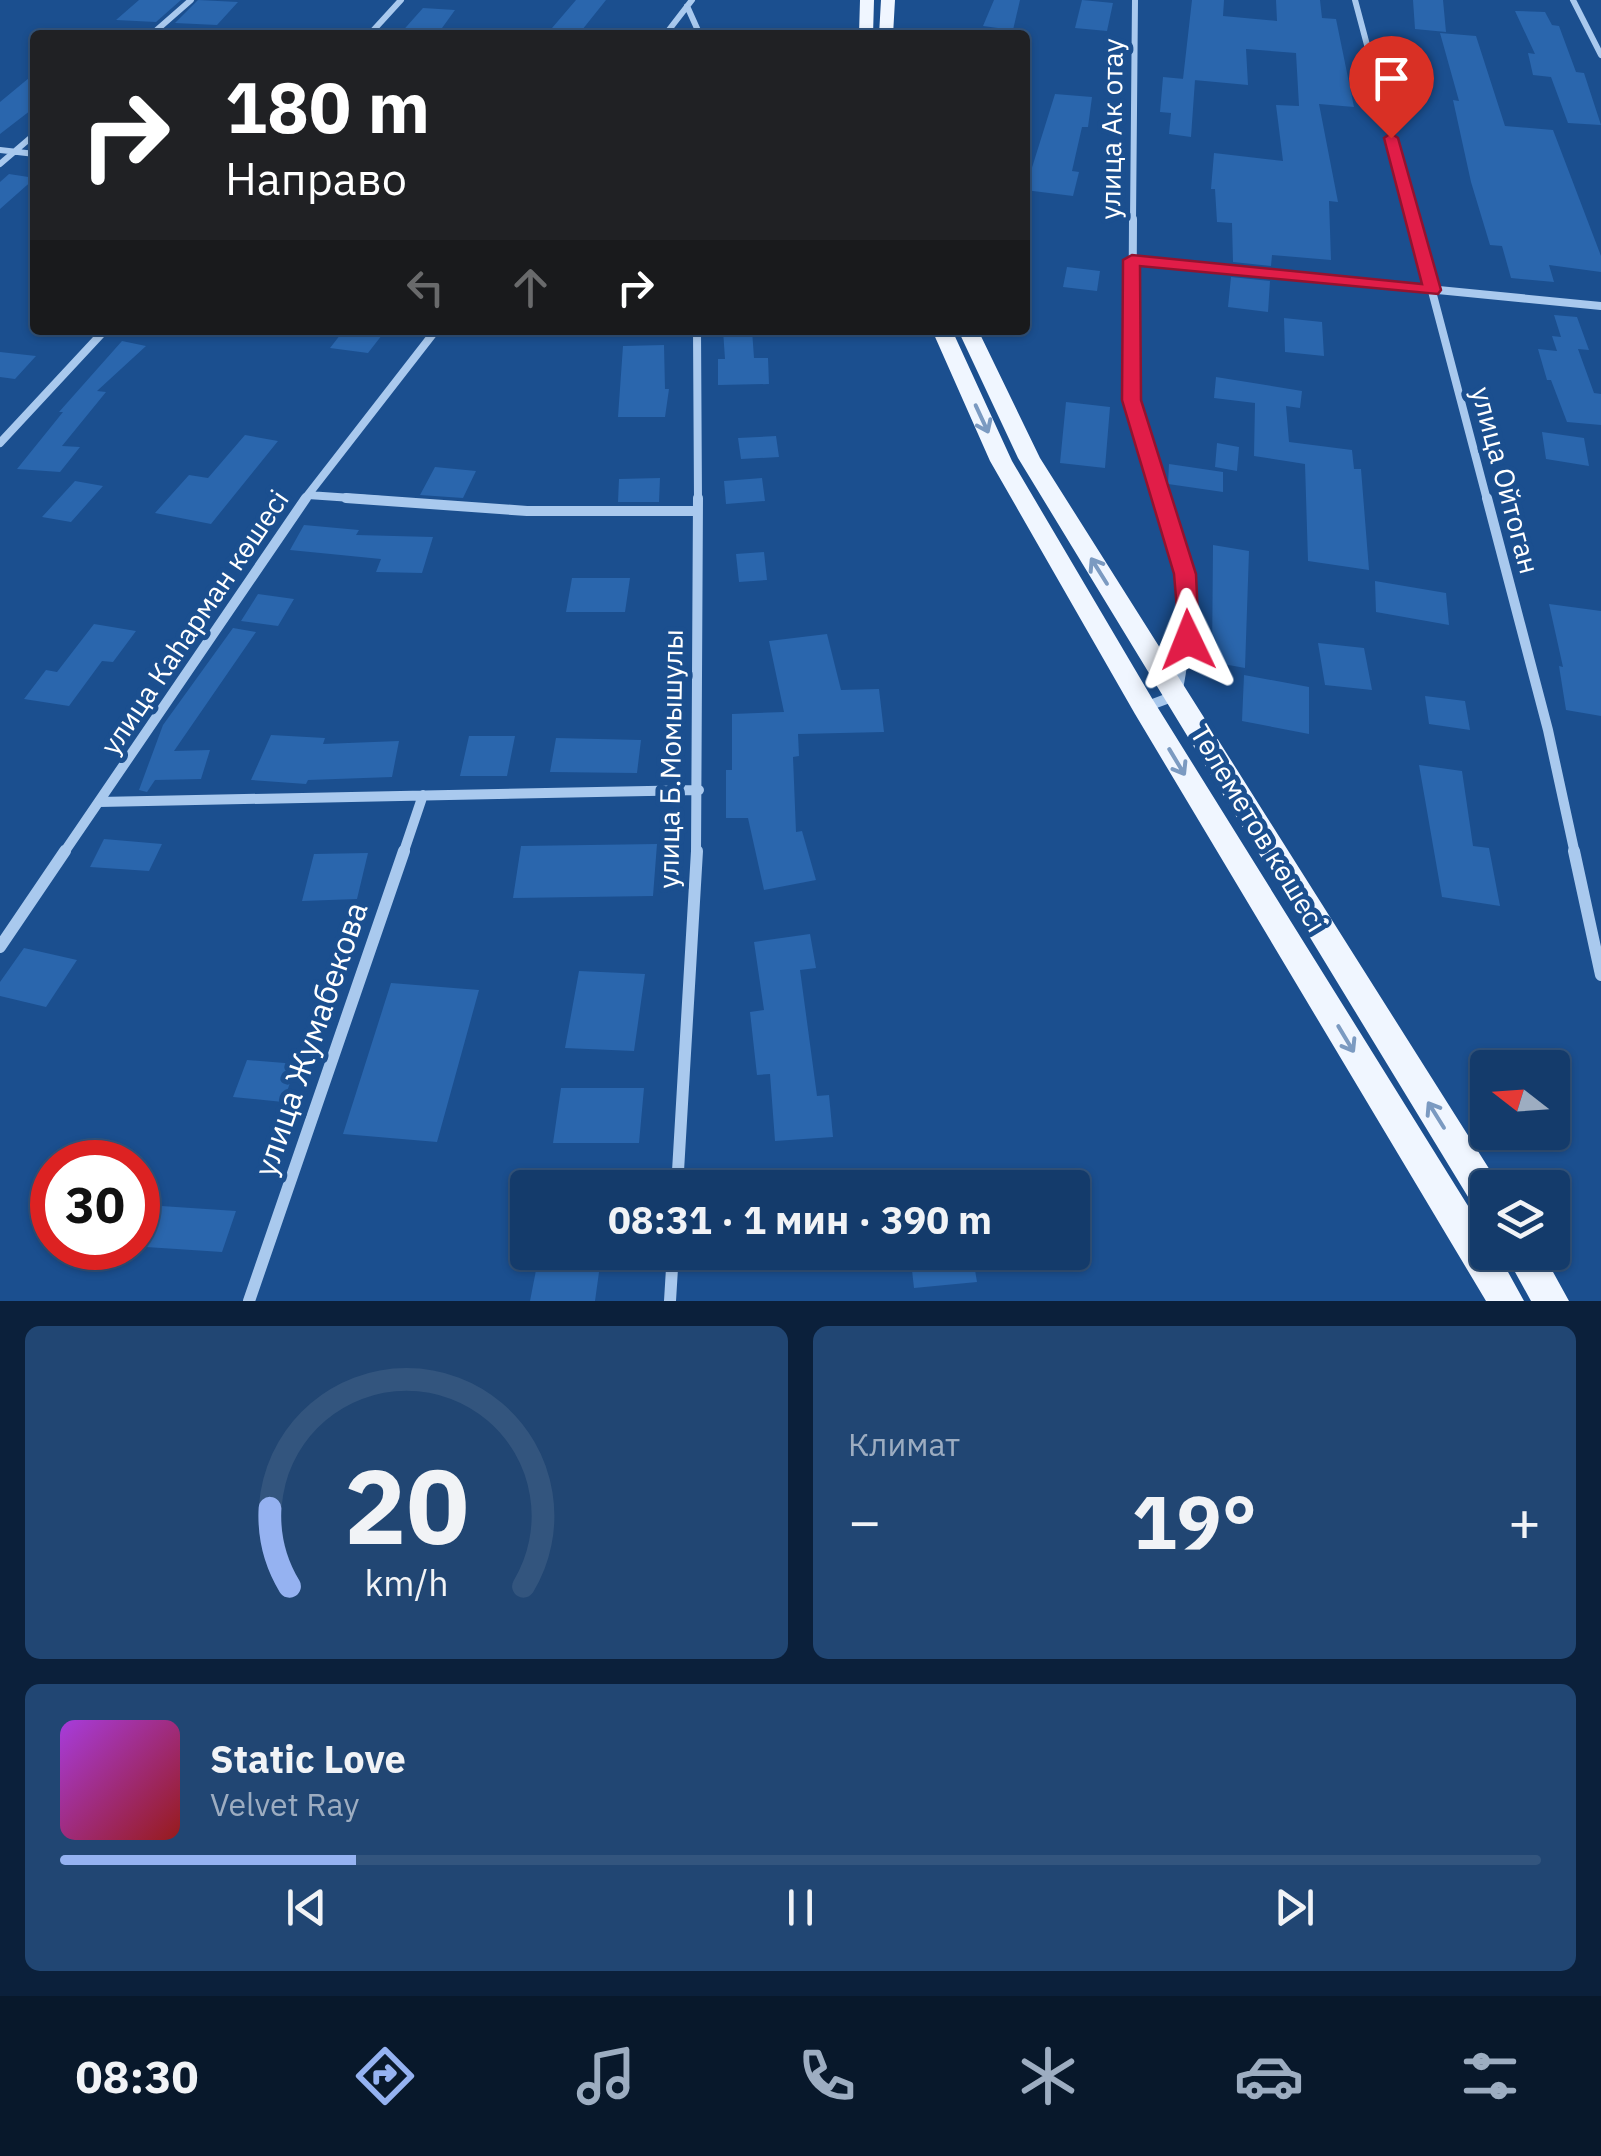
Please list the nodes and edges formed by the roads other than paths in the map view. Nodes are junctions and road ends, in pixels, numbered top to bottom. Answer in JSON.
{"nodes":[{"id":1,"x":191,"y":0,"type":"edge"},
{"id":2,"x":402,"y":0,"type":"edge"},
{"id":3,"x":867,"y":0,"type":"edge"},
{"id":4,"x":888,"y":0,"type":"edge"},
{"id":5,"x":1136,"y":0,"type":"edge"},
{"id":6,"x":1355,"y":0,"type":"edge"},
{"id":7,"x":1573,"y":0,"type":"edge"},
{"id":8,"x":690,"y":3,"type":"edge"},
{"id":9,"x":156,"y":30,"type":"edge"},
{"id":10,"x":374,"y":30,"type":"edge"},
{"id":11,"x":669,"y":30,"type":"edge"},
{"id":12,"x":698,"y":30,"type":"edge"},
{"id":13,"x":866,"y":30,"type":"edge"},
{"id":14,"x":886,"y":30,"type":"edge"},
{"id":15,"x":1601,"y":55,"type":"edge"},
{"id":16,"x":30,"y":138,"type":"edge"},
{"id":17,"x":0,"y":150,"type":"edge"},
{"id":18,"x":14,"y":152,"type":"junction"},
{"id":19,"x":30,"y":154,"type":"edge"},
{"id":20,"x":0,"y":164,"type":"edge"},
{"id":21,"x":1132,"y":260,"type":"junction"},
{"id":22,"x":1432,"y":290,"type":"junction"},
{"id":23,"x":1601,"y":306,"type":"edge"},
{"id":24,"x":100,"y":335,"type":"edge"},
{"id":25,"x":432,"y":335,"type":"edge"},
{"id":26,"x":697,"y":335,"type":"edge"},
{"id":27,"x":944,"y":335,"type":"edge"},
{"id":28,"x":970,"y":335,"type":"edge"},
{"id":29,"x":0,"y":443,"type":"edge"},
{"id":30,"x":308,"y":495,"type":"junction"},
{"id":31,"x":696,"y":510,"type":"junction"},
{"id":32,"x":1177,"y":695,"type":"junction"},
{"id":33,"x":1144,"y":707,"type":"junction"},
{"id":34,"x":699,"y":790,"type":"junction"},
{"id":35,"x":423,"y":795,"type":"junction"},
{"id":36,"x":99,"y":802,"type":"junction"},
{"id":37,"x":0,"y":947,"type":"edge"},
{"id":38,"x":1601,"y":974,"type":"edge"},
{"id":39,"x":678,"y":1170,"type":"edge"},
{"id":40,"x":1471,"y":1170,"type":"edge"},
{"id":41,"x":672,"y":1270,"type":"edge"},
{"id":42,"x":1532,"y":1270,"type":"edge"},
{"id":43,"x":248,"y":1301,"type":"edge"},
{"id":44,"x":670,"y":1301,"type":"edge"},
{"id":45,"x":1506,"y":1301,"type":"edge"},
{"id":46,"x":1551,"y":1301,"type":"edge"}],
"edges":[{"from":1,"to":9,"type":"street"},
{"from":2,"to":10,"type":"street"},
{"from":3,"to":13,"type":"main road"},
{"from":4,"to":14,"type":"main road"},
{"from":5,"to":21,"type":"street","name":"улица Ак отау"},
{"from":6,"to":22,"type":"street","name":"улица Ойтоган"},
{"from":7,"to":15,"type":"street"},
{"from":8,"to":11,"type":"street"},
{"from":8,"to":12,"type":"street"},
{"from":16,"to":18,"type":"street"},
{"from":17,"to":18,"type":"street"},
{"from":18,"to":19,"type":"street"},
{"from":18,"to":20,"type":"street"},
{"from":21,"to":22,"type":"street"},
{"from":21,"to":32,"type":"street","name":"улица Ак отау"},
{"from":22,"to":23,"type":"street"},
{"from":22,"to":38,"type":"street","name":"улица Ойтоган"},
{"from":24,"to":29,"type":"street"},
{"from":25,"to":30,"type":"street","name":"улица Каһарман көшесі"},
{"from":26,"to":31,"type":"street","name":"улица Б.Момышулы"},
{"from":27,"to":33,"type":"main road","name":"Төлеметов көшесі","one_way":true},
{"from":32,"to":28,"type":"main road","name":"Төлеметов көшесі","one_way":true},
{"from":30,"to":31,"type":"street"},
{"from":30,"to":36,"type":"street","name":"улица Каһарман көшесі"},
{"from":31,"to":34,"type":"street","name":"улица Б.Момышулы"},
{"from":32,"to":33,"type":"street"},
{"from":40,"to":32,"type":"main road","name":"Төлеметов көшесі","one_way":true},
{"from":33,"to":45,"type":"main road","name":"Төлеметов көшесі","one_way":true},
{"from":34,"to":35,"type":"street"},
{"from":34,"to":39,"type":"street","name":"улица Б.Момышулы"},
{"from":35,"to":36,"type":"street"},
{"from":35,"to":43,"type":"street","name":"улица Жумабекова"},
{"from":36,"to":37,"type":"street","name":"улица Каһарман көшесі"},
{"from":41,"to":44,"type":"street"},
{"from":42,"to":46,"type":"main road"}]}
